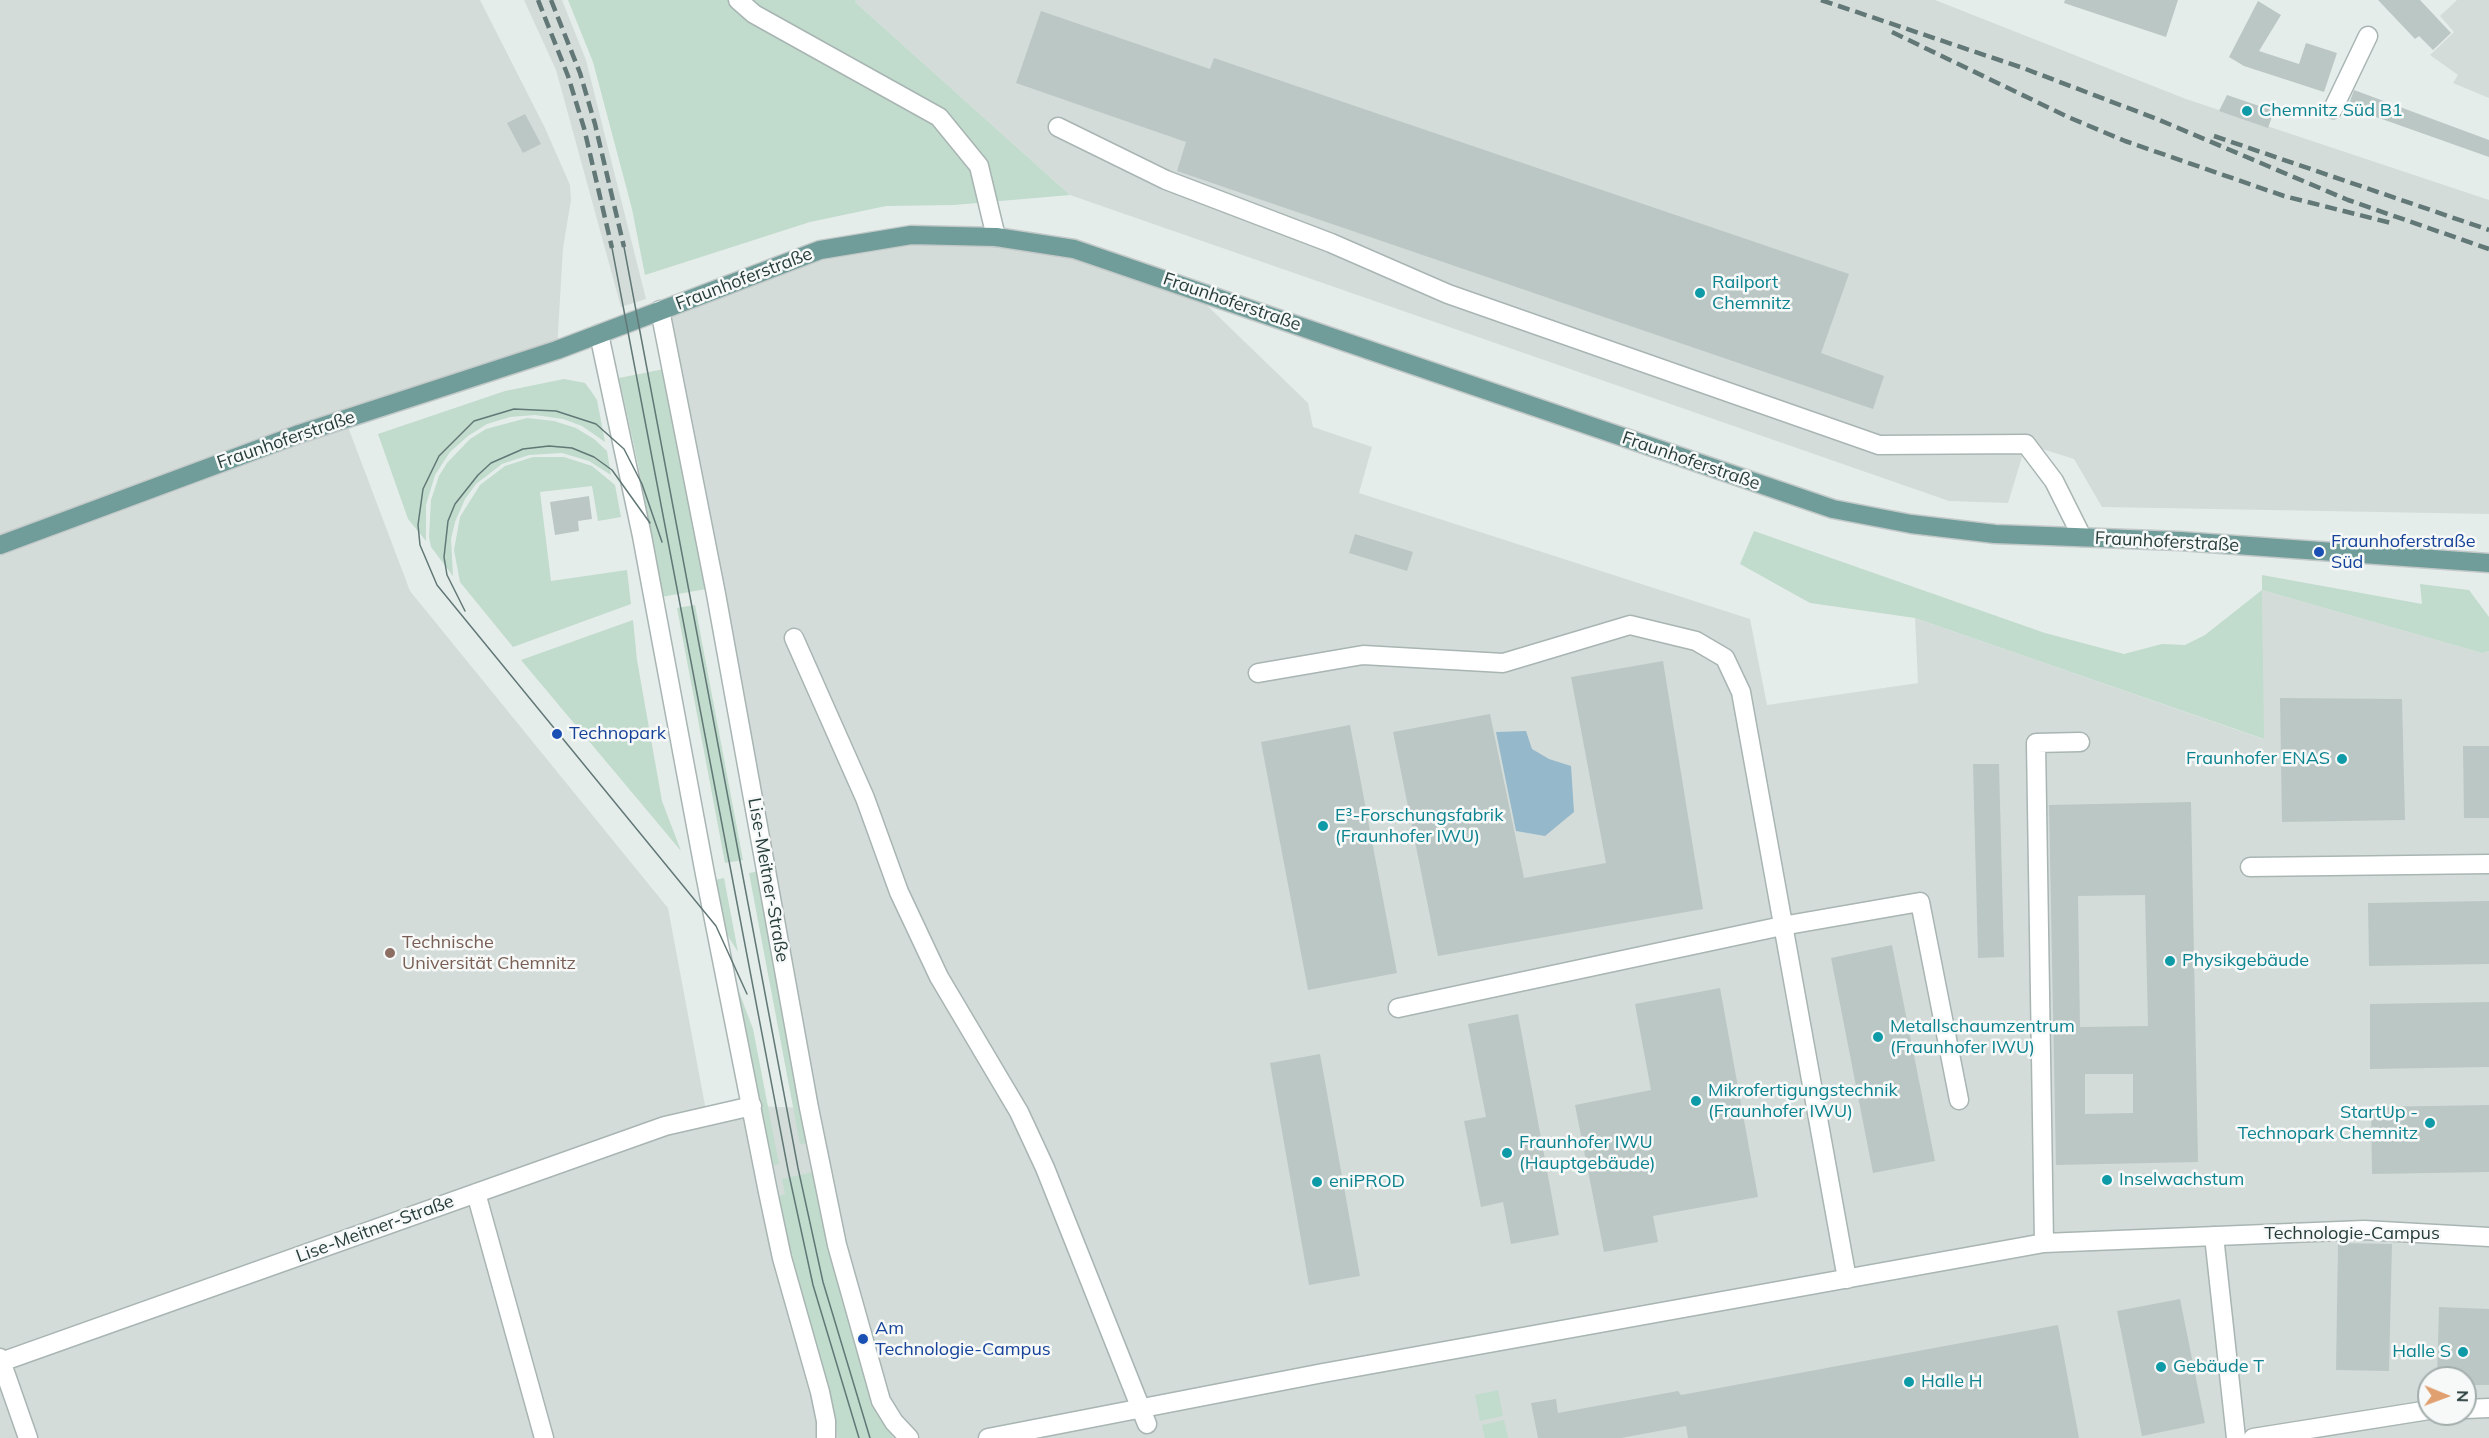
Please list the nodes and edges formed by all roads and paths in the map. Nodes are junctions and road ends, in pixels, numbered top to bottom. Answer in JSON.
{"nodes":[{"id":1,"x":738,"y":0,"type":"edge"},
{"id":2,"x":2368,"y":36,"type":"dead end"},
{"id":3,"x":2333,"y":109,"type":"dead end"},
{"id":4,"x":1058,"y":127,"type":"dead end"},
{"id":5,"x":996,"y":237,"type":"junction"},
{"id":6,"x":660,"y":310,"type":"junction"},
{"id":7,"x":599,"y":334,"type":"junction"},
{"id":8,"x":2082,"y":537,"type":"junction"},
{"id":9,"x":0,"y":545,"type":"edge"},
{"id":10,"x":2489,"y":563,"type":"edge"},
{"id":11,"x":794,"y":638,"type":"dead end"},
{"id":12,"x":1258,"y":673,"type":"dead end"},
{"id":13,"x":2080,"y":742,"type":"dead end"},
{"id":14,"x":2489,"y":864,"type":"edge"},
{"id":15,"x":2250,"y":867,"type":"dead end"},
{"id":16,"x":1782,"y":926,"type":"junction"},
{"id":17,"x":1398,"y":1008,"type":"dead end"},
{"id":18,"x":1959,"y":1100,"type":"dead end"},
{"id":19,"x":752,"y":1106,"type":"junction"},
{"id":20,"x":476,"y":1193,"type":"junction"},
{"id":21,"x":2214,"y":1236,"type":"junction"},
{"id":22,"x":2489,"y":1237,"type":"edge"},
{"id":23,"x":2044,"y":1243,"type":"junction"},
{"id":24,"x":1848,"y":1280,"type":"junction"},
{"id":25,"x":1,"y":1360,"type":"edge"},
{"id":26,"x":2417,"y":1412,"type":"edge"},
{"id":27,"x":1144,"y":1416,"type":"junction"},
{"id":28,"x":28,"y":1438,"type":"edge"},
{"id":29,"x":544,"y":1438,"type":"edge"},
{"id":30,"x":826,"y":1438,"type":"edge"},
{"id":31,"x":909,"y":1438,"type":"edge"},
{"id":32,"x":988,"y":1438,"type":"edge"},
{"id":33,"x":2236,"y":1438,"type":"edge"},
{"id":34,"x":2253,"y":1438,"type":"edge"}],
"edges":[{"from":1,"to":5,"type":"street"},
{"from":2,"to":3,"type":"street"},
{"from":4,"to":8,"type":"street"},
{"from":5,"to":6,"type":"main road","name":"Fraunhoferstraße"},
{"from":5,"to":8,"type":"main road","name":"Fraunhoferstraße"},
{"from":6,"to":7,"type":"main road","name":"Fraunhoferstraße"},
{"from":6,"to":31,"type":"street","name":"Lise-Meitner-Straße"},
{"from":7,"to":9,"type":"main road","name":"Fraunhoferstraße"},
{"from":7,"to":19,"type":"street"},
{"from":8,"to":10,"type":"main road","name":"Fraunhoferstraße"},
{"from":11,"to":27,"type":"street"},
{"from":12,"to":16,"type":"street"},
{"from":13,"to":23,"type":"street"},
{"from":14,"to":15,"type":"street"},
{"from":16,"to":17,"type":"street"},
{"from":16,"to":18,"type":"street"},
{"from":16,"to":24,"type":"street"},
{"from":19,"to":20,"type":"street","name":"Lise-Meitner-Straße"},
{"from":19,"to":30,"type":"street"},
{"from":20,"to":25,"type":"street","name":"Lise-Meitner-Straße"},
{"from":20,"to":29,"type":"street"},
{"from":21,"to":22,"type":"street","name":"Technologie-Campus"},
{"from":21,"to":23,"type":"street","name":"Technologie-Campus"},
{"from":21,"to":33,"type":"street"},
{"from":23,"to":24,"type":"street","name":"Technologie-Campus"},
{"from":24,"to":27,"type":"street","name":"Technologie-Campus"},
{"from":25,"to":28,"type":"street","name":"Lise-Meitner-Straße"},
{"from":26,"to":34,"type":"street"},
{"from":27,"to":32,"type":"street","name":"Technologie-Campus"}]}
